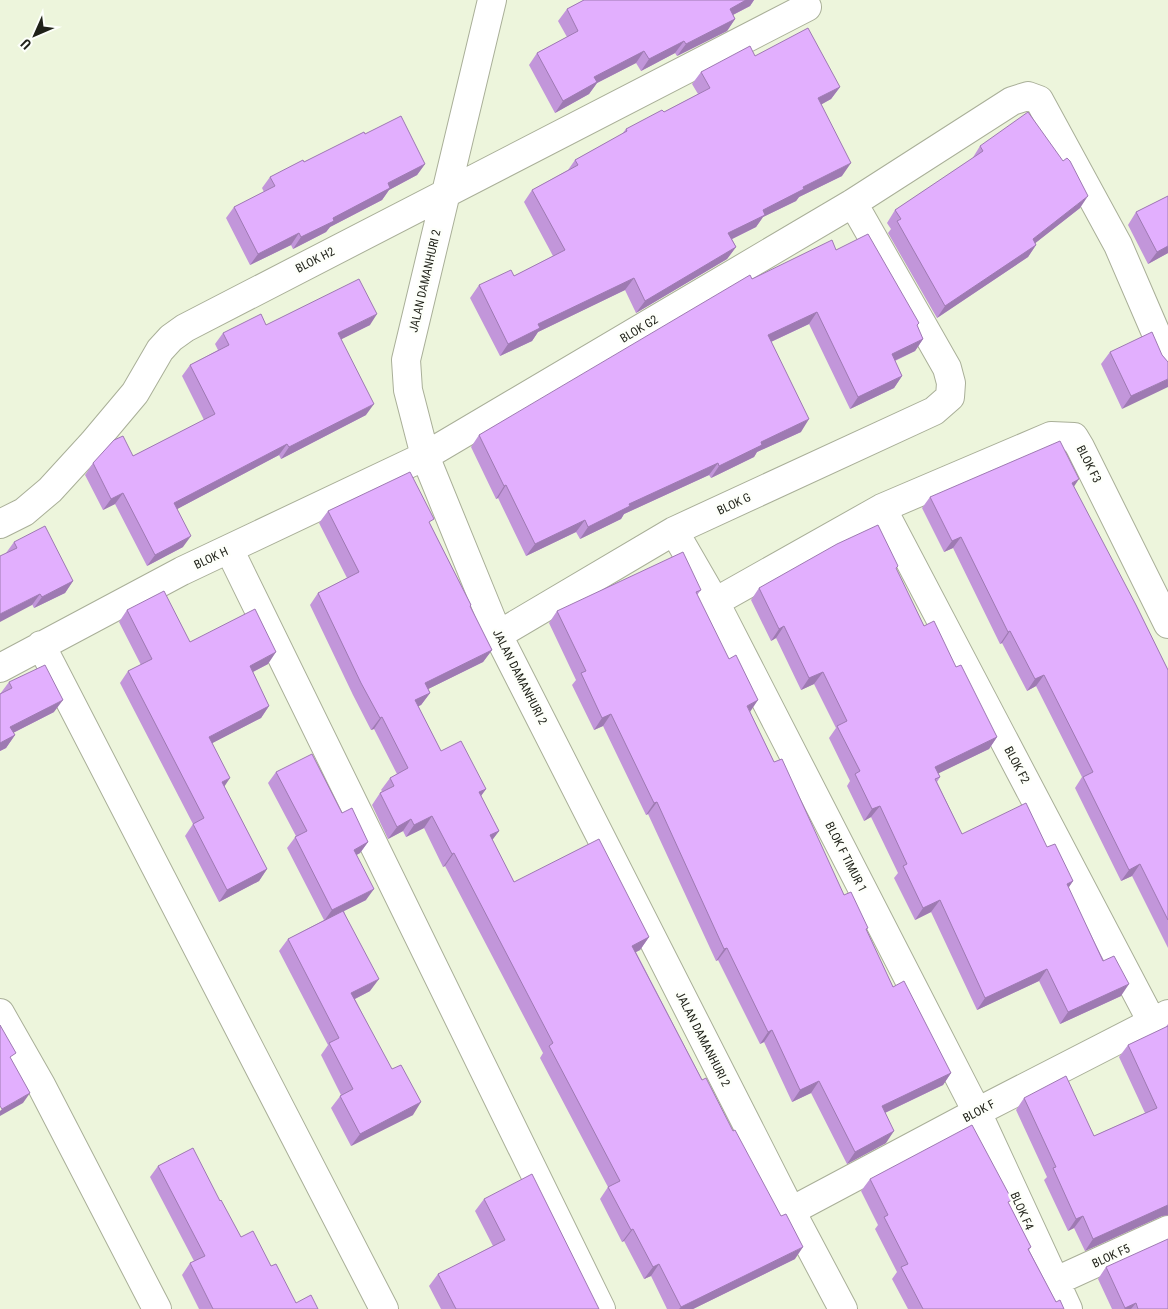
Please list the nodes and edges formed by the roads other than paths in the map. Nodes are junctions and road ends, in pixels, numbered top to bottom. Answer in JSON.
{"nodes":[{"id":1,"x":492,"y":0,"type":"edge"},
{"id":2,"x":807,"y":7,"type":"dead end"},
{"id":3,"x":445,"y":193,"type":"junction"},
{"id":4,"x":853,"y":203,"type":"junction"},
{"id":5,"x":1168,"y":361,"type":"edge"},
{"id":6,"x":425,"y":456,"type":"junction"},
{"id":7,"x":882,"y":508,"type":"junction"},
{"id":8,"x":0,"y":524,"type":"edge"},
{"id":9,"x":674,"y":531,"type":"junction"},
{"id":10,"x":229,"y":549,"type":"junction"},
{"id":11,"x":714,"y":602,"type":"junction"},
{"id":12,"x":1168,"y":624,"type":"edge"},
{"id":13,"x":498,"y":635,"type":"junction"},
{"id":14,"x":41,"y":645,"type":"junction"},
{"id":15,"x":0,"y":668,"type":"edge"},
{"id":16,"x":0,"y":1013,"type":"edge"},
{"id":17,"x":1160,"y":1018,"type":"edge"},
{"id":18,"x":977,"y":1112,"type":"junction"},
{"id":19,"x":791,"y":1211,"type":"junction"},
{"id":20,"x":1168,"y":1230,"type":"edge"},
{"id":21,"x":1054,"y":1282,"type":"junction"},
{"id":22,"x":834,"y":1306,"type":"edge"},
{"id":23,"x":157,"y":1309,"type":"edge"},
{"id":24,"x":384,"y":1309,"type":"edge"},
{"id":25,"x":601,"y":1309,"type":"edge"},
{"id":26,"x":1068,"y":1309,"type":"edge"}],
"edges":[{"from":1,"to":3,"type":"street","name":"JALAN DAMANHURI 2"},
{"from":2,"to":3,"type":"street","name":"BLOK H2"},
{"from":3,"to":6,"type":"street","name":"JALAN DAMANHURI 2"},
{"from":3,"to":8,"type":"street","name":"BLOK H2"},
{"from":4,"to":5,"type":"street","name":"BLOK G2"},
{"from":4,"to":6,"type":"street","name":"BLOK G2"},
{"from":4,"to":9,"type":"street","name":"BLOK G"},
{"from":6,"to":10,"type":"street","name":"BLOK H"},
{"from":6,"to":13,"type":"street","name":"JALAN DAMANHURI 2"},
{"from":7,"to":11,"type":"street"},
{"from":7,"to":12,"type":"street","name":"BLOK F3"},
{"from":7,"to":17,"type":"street","name":"BLOK F2"},
{"from":9,"to":11,"type":"street","name":"BLOK F TIMUR 1"},
{"from":9,"to":13,"type":"street","name":"BLOK G"},
{"from":10,"to":14,"type":"street","name":"BLOK H"},
{"from":10,"to":25,"type":"street"},
{"from":11,"to":18,"type":"street","name":"BLOK F TIMUR 1"},
{"from":13,"to":19,"type":"street","name":"JALAN DAMANHURI 2"},
{"from":14,"to":15,"type":"street","name":"BLOK H"},
{"from":14,"to":24,"type":"street"},
{"from":16,"to":23,"type":"street"},
{"from":17,"to":18,"type":"street","name":"BLOK F"},
{"from":18,"to":19,"type":"street","name":"BLOK F"},
{"from":18,"to":21,"type":"street","name":"BLOK F4"},
{"from":19,"to":22,"type":"street","name":"JALAN DAMANHURI 2"},
{"from":20,"to":21,"type":"street","name":"BLOK F5"},
{"from":21,"to":26,"type":"street","name":"BLOK F4"}]}
